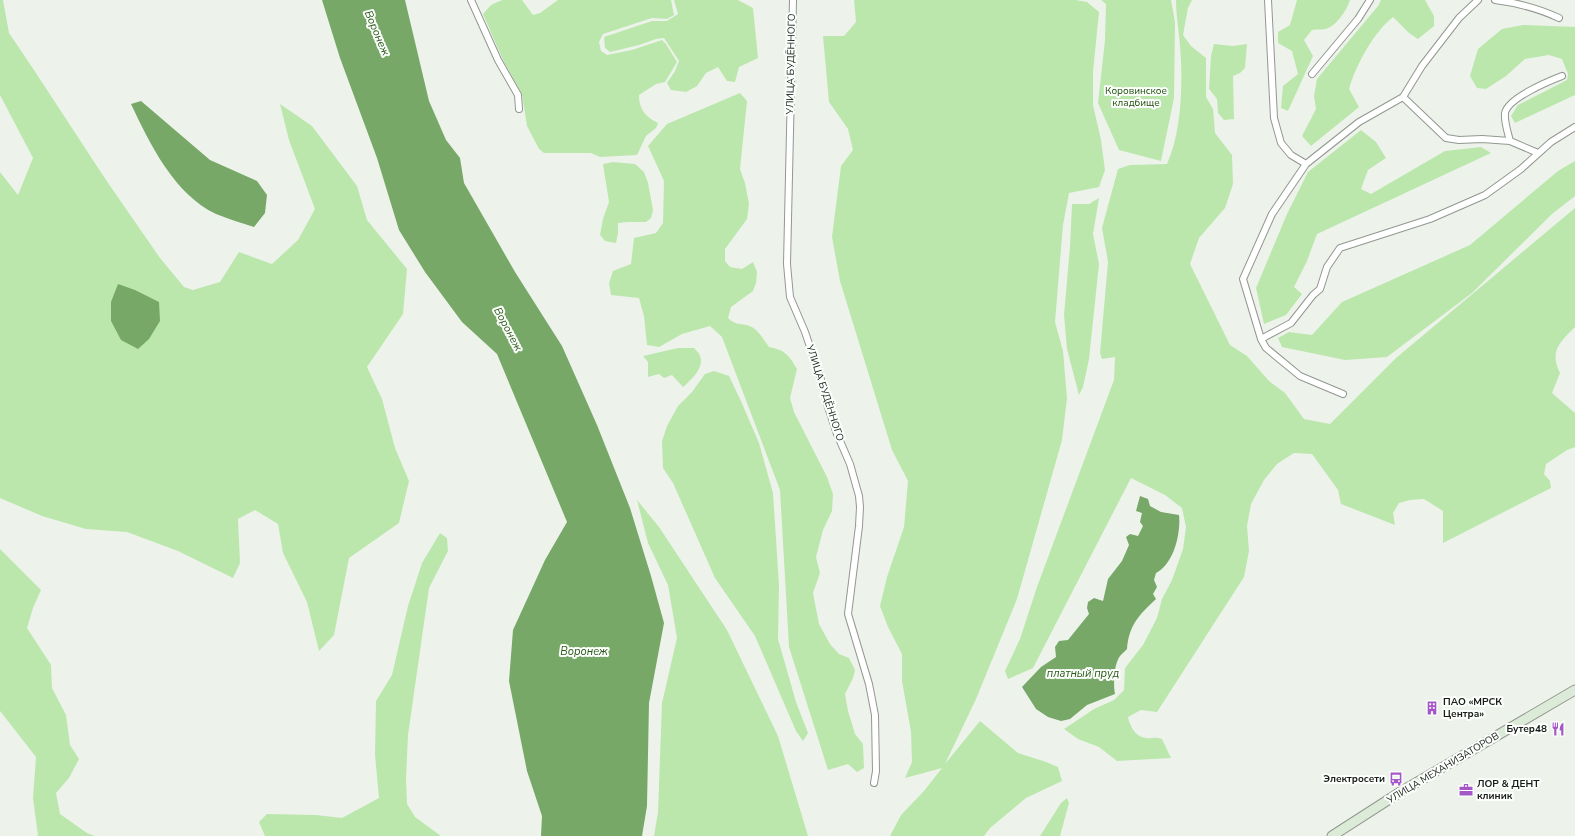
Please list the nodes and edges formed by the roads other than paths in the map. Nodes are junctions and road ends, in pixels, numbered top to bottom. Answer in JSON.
{"nodes":[{"id":1,"x":470,"y":0,"type":"edge"},
{"id":2,"x":792,"y":0,"type":"edge"},
{"id":3,"x":1268,"y":0,"type":"edge"},
{"id":4,"x":1370,"y":0,"type":"edge"},
{"id":5,"x":1478,"y":0,"type":"edge"},
{"id":6,"x":1495,"y":0,"type":"edge"},
{"id":7,"x":1559,"y":18,"type":"dead end"},
{"id":8,"x":1312,"y":74,"type":"dead end"},
{"id":9,"x":1562,"y":76,"type":"dead end"},
{"id":10,"x":1403,"y":97,"type":"junction"},
{"id":11,"x":519,"y":109,"type":"dead end"},
{"id":12,"x":1575,"y":127,"type":"edge"},
{"id":13,"x":1510,"y":141,"type":"junction"},
{"id":14,"x":1538,"y":154,"type":"junction"},
{"id":15,"x":1306,"y":164,"type":"junction"},
{"id":16,"x":1261,"y":339,"type":"junction"},
{"id":17,"x":1343,"y":394,"type":"dead end"},
{"id":18,"x":1575,"y":690,"type":"edge"},
{"id":19,"x":874,"y":783,"type":"dead end"},
{"id":20,"x":1332,"y":836,"type":"edge"}],
"edges":[{"from":1,"to":11,"type":"street"},
{"from":2,"to":19,"type":"street","name":"УЛИЦА БУДЁННОГО"},
{"from":3,"to":15,"type":"street"},
{"from":4,"to":8,"type":"street"},
{"from":5,"to":10,"type":"street"},
{"from":6,"to":7,"type":"street"},
{"from":9,"to":13,"type":"street"},
{"from":10,"to":13,"type":"street"},
{"from":10,"to":15,"type":"street"},
{"from":12,"to":14,"type":"street"},
{"from":13,"to":14,"type":"street"},
{"from":14,"to":16,"type":"street"},
{"from":15,"to":16,"type":"street"},
{"from":16,"to":17,"type":"street"},
{"from":18,"to":20,"type":"main road","name":"УЛИЦА МЕХАНИЗАТОРОВ"}]}
